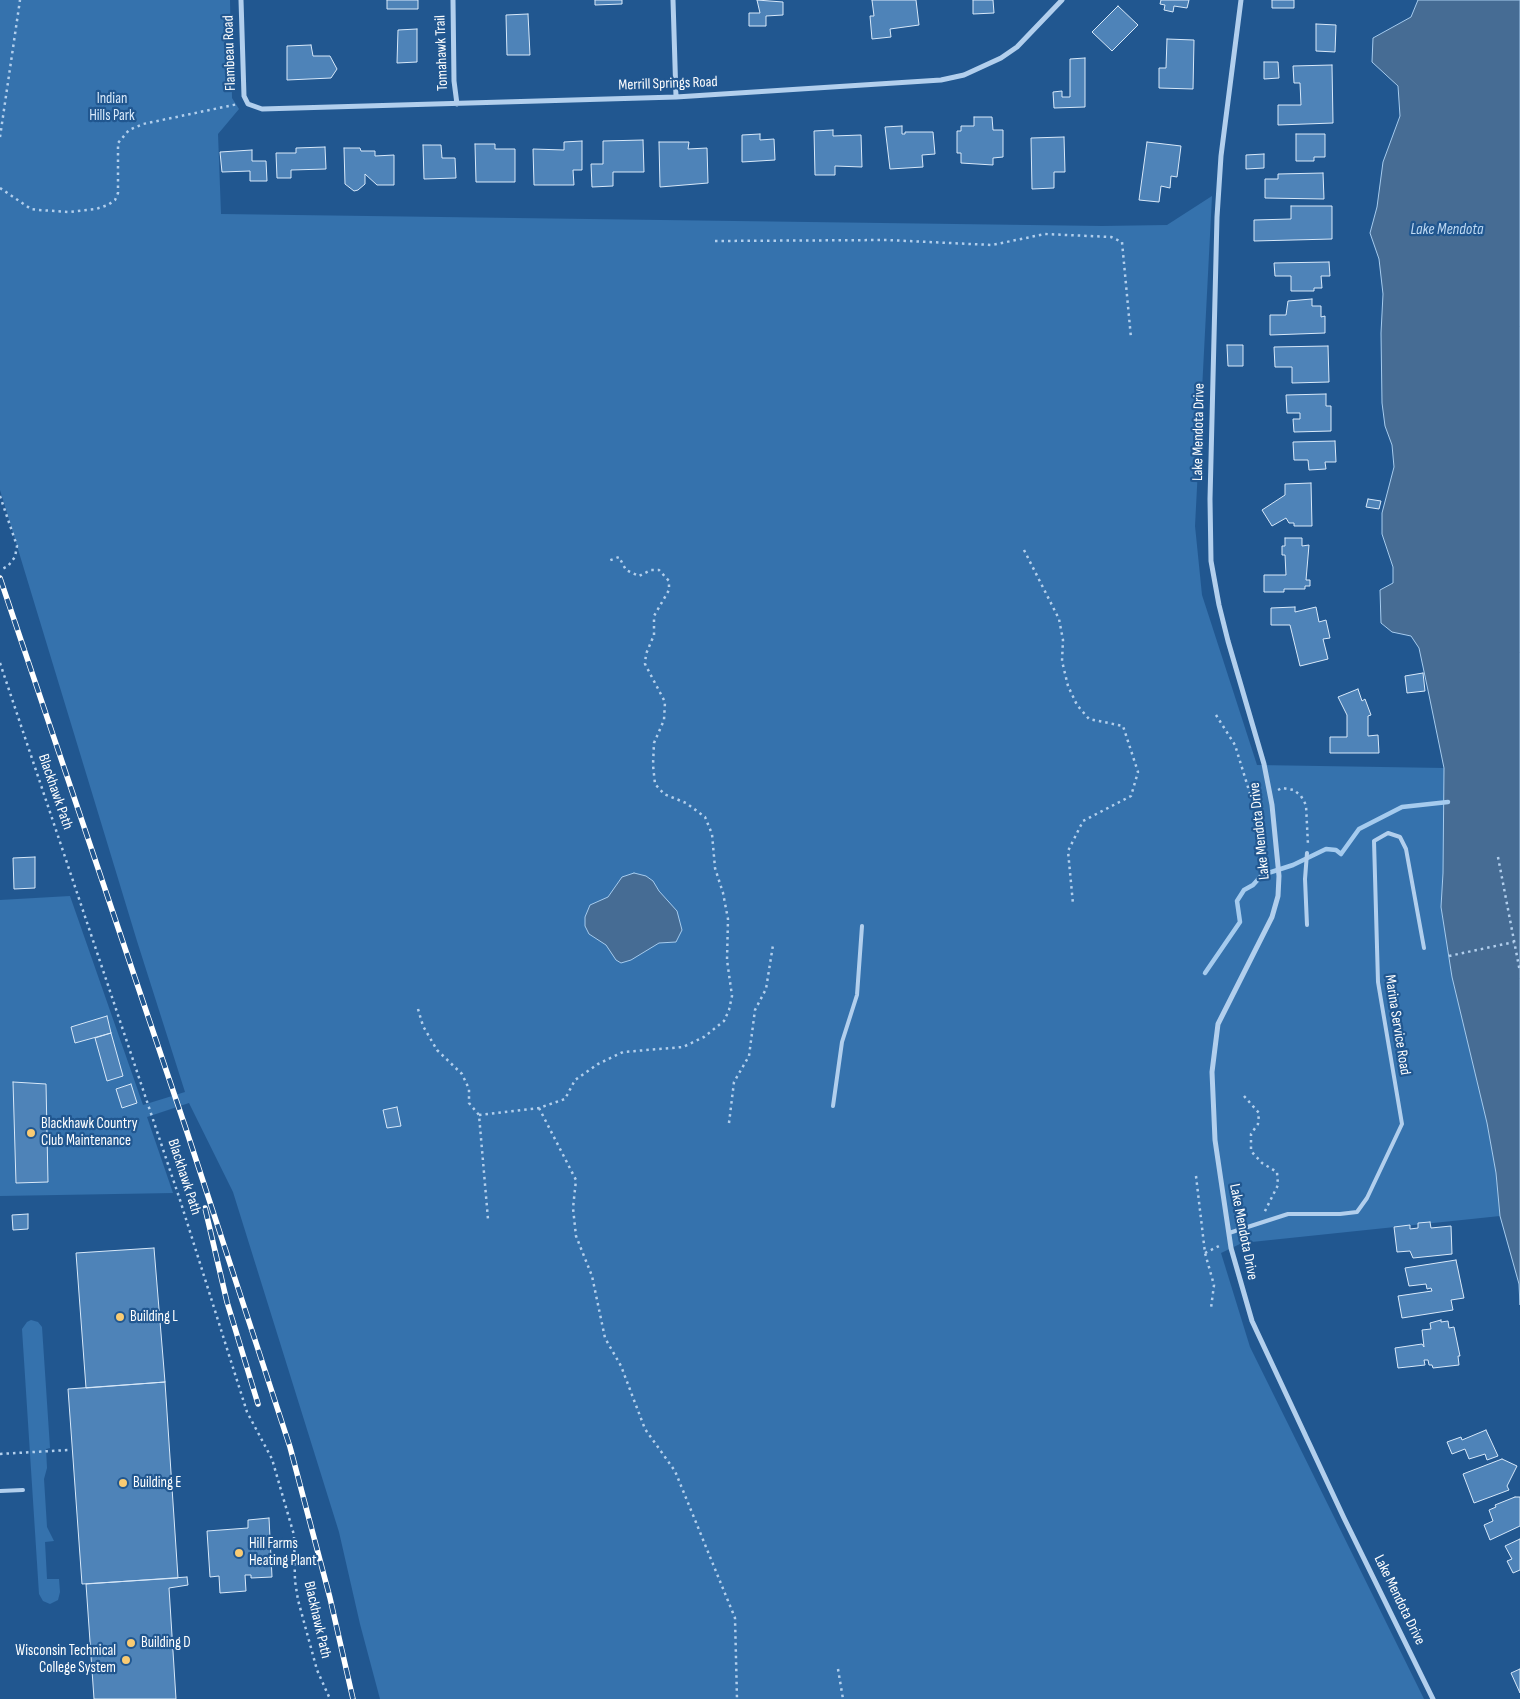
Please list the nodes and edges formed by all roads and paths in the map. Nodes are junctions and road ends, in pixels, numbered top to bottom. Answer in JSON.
{"nodes":[{"id":1,"x":20,"y":0,"type":"edge"},
{"id":2,"x":241,"y":0,"type":"edge"},
{"id":3,"x":453,"y":0,"type":"edge"},
{"id":4,"x":672,"y":0,"type":"edge"},
{"id":5,"x":1062,"y":0,"type":"edge"},
{"id":6,"x":1241,"y":0,"type":"edge"},
{"id":7,"x":676,"y":97,"type":"junction"},
{"id":8,"x":247,"y":103,"type":"junction"},
{"id":9,"x":457,"y":104,"type":"junction"},
{"id":10,"x":0,"y":137,"type":"edge"},
{"id":11,"x":0,"y":188,"type":"edge"},
{"id":12,"x":715,"y":241,"type":"dead end"},
{"id":13,"x":1131,"y":338,"type":"dead end"},
{"id":14,"x":0,"y":496,"type":"edge"},
{"id":15,"x":1024,"y":550,"type":"dead end"},
{"id":16,"x":608,"y":561,"type":"dead end"},
{"id":17,"x":0,"y":570,"type":"edge"},
{"id":18,"x":0,"y":663,"type":"edge"},
{"id":19,"x":1307,"y":853,"type":"dead end"},
{"id":20,"x":1498,"y":857,"type":"dead end"},
{"id":21,"x":1073,"y":904,"type":"dead end"},
{"id":22,"x":1307,"y":925,"type":"dead end"},
{"id":23,"x":862,"y":926,"type":"dead end"},
{"id":24,"x":1514,"y":942,"type":"junction"},
{"id":25,"x":773,"y":946,"type":"dead end"},
{"id":26,"x":1424,"y":948,"type":"dead end"},
{"id":27,"x":1448,"y":956,"type":"dead end"},
{"id":28,"x":1520,"y":972,"type":"edge"},
{"id":29,"x":418,"y":1009,"type":"dead end"},
{"id":30,"x":1244,"y":1096,"type":"dead end"},
{"id":31,"x":833,"y":1106,"type":"dead end"},
{"id":32,"x":539,"y":1108,"type":"junction"},
{"id":33,"x":480,"y":1115,"type":"junction"},
{"id":34,"x":729,"y":1123,"type":"dead end"},
{"id":35,"x":1196,"y":1176,"type":"dead end"},
{"id":36,"x":488,"y":1219,"type":"dead end"},
{"id":37,"x":1261,"y":1223,"type":"junction"},
{"id":38,"x":1229,"y":1234,"type":"junction"},
{"id":39,"x":1230,"y":1241,"type":"junction"},
{"id":40,"x":1205,"y":1253,"type":"junction"},
{"id":41,"x":1211,"y":1308,"type":"dead end"},
{"id":42,"x":68,"y":1450,"type":"dead end"},
{"id":43,"x":0,"y":1454,"type":"edge"},
{"id":44,"x":23,"y":1490,"type":"dead end"},
{"id":45,"x":0,"y":1491,"type":"edge"},
{"id":46,"x":838,"y":1668,"type":"dead end"},
{"id":47,"x":330,"y":1699,"type":"edge"},
{"id":48,"x":737,"y":1699,"type":"edge"},
{"id":49,"x":843,"y":1699,"type":"edge"},
{"id":50,"x":1434,"y":1699,"type":"edge"}],
"edges":[{"from":1,"to":10,"type":"path"},
{"from":2,"to":8,"type":"street","name":"Flambeau Road"},
{"from":3,"to":9,"type":"street","name":"Tomahawk Trail"},
{"from":4,"to":7,"type":"street"},
{"from":5,"to":7,"type":"street","name":"Merrill Springs Road"},
{"from":6,"to":38,"type":"street","name":"Lake Mendota Drive"},
{"from":7,"to":9,"type":"street","name":"Merrill Springs Road"},
{"from":8,"to":9,"type":"street","name":"Merrill Springs Road"},
{"from":8,"to":11,"type":"path"},
{"from":12,"to":13,"type":"path"},
{"from":14,"to":17,"type":"path"},
{"from":15,"to":21,"type":"path"},
{"from":16,"to":32,"type":"path"},
{"from":18,"to":47,"type":"path","name":"Blackhawk Path"},
{"from":19,"to":22,"type":"lane"},
{"from":20,"to":24,"type":"path"},
{"from":23,"to":31,"type":"lane"},
{"from":24,"to":27,"type":"path"},
{"from":24,"to":28,"type":"path"},
{"from":25,"to":34,"type":"path"},
{"from":26,"to":37,"type":"lane","name":"Marina Service Road"},
{"from":29,"to":33,"type":"path"},
{"from":30,"to":37,"type":"path"},
{"from":32,"to":33,"type":"path"},
{"from":32,"to":48,"type":"path"},
{"from":33,"to":36,"type":"path"},
{"from":35,"to":40,"type":"path"},
{"from":37,"to":38,"type":"lane","name":"Marina Service Road"},
{"from":38,"to":39,"type":"street","name":"Lake Mendota Drive"},
{"from":39,"to":40,"type":"path"},
{"from":39,"to":50,"type":"street","name":"Lake Mendota Drive"},
{"from":40,"to":41,"type":"path"},
{"from":42,"to":43,"type":"path"},
{"from":44,"to":45,"type":"lane"},
{"from":46,"to":49,"type":"path"}]}
